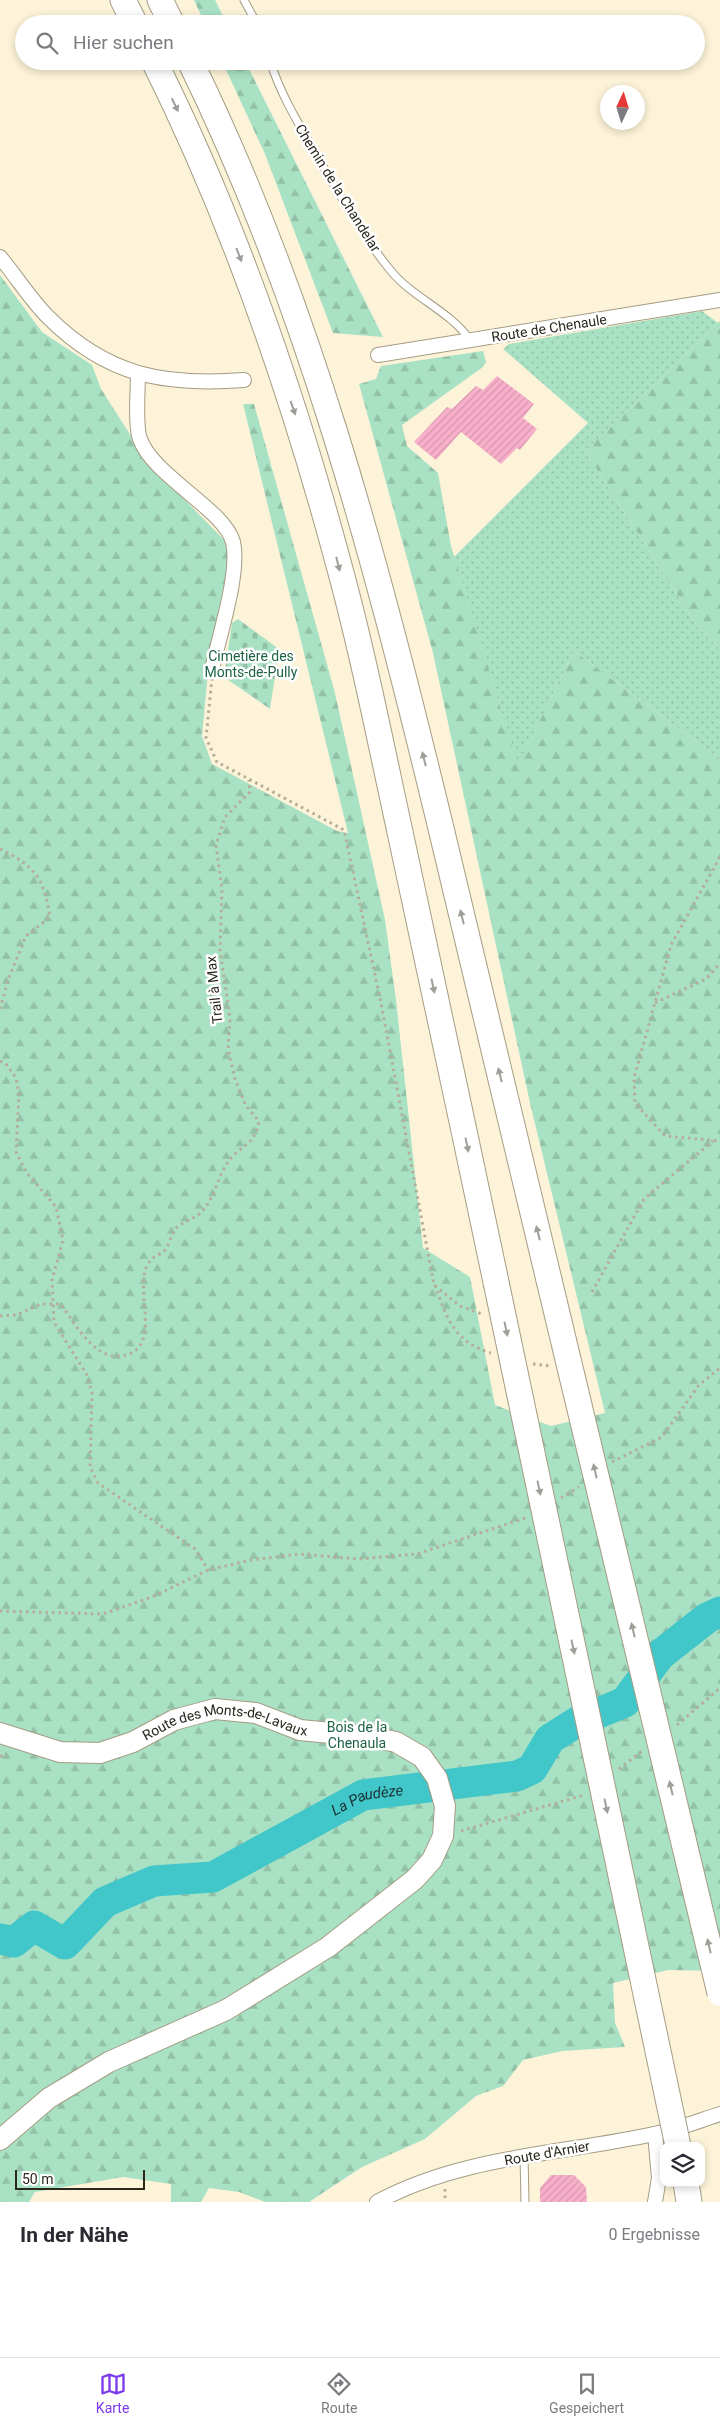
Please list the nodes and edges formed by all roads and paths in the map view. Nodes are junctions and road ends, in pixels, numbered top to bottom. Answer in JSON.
{"nodes":[{"id":1,"x":123,"y":0,"type":"edge"},
{"id":2,"x":160,"y":0,"type":"edge"},
{"id":3,"x":244,"y":0,"type":"edge"},
{"id":4,"x":130,"y":15,"type":"edge"},
{"id":5,"x":168,"y":15,"type":"edge"},
{"id":6,"x":252,"y":15,"type":"edge"},
{"id":7,"x":158,"y":70,"type":"edge"},
{"id":8,"x":194,"y":70,"type":"edge"},
{"id":9,"x":273,"y":70,"type":"edge"},
{"id":10,"x":0,"y":257,"type":"edge"},
{"id":11,"x":720,"y":300,"type":"edge"},
{"id":12,"x":470,"y":340,"type":"junction"},
{"id":13,"x":378,"y":355,"type":"dead end"},
{"id":14,"x":138,"y":374,"type":"junction"},
{"id":15,"x":244,"y":380,"type":"dead end"},
{"id":16,"x":213,"y":665,"type":"joint"},
{"id":17,"x":249,"y":779,"type":"junction"},
{"id":18,"x":0,"y":849,"type":"edge"},
{"id":19,"x":720,"y":857,"type":"edge"},
{"id":20,"x":720,"y":963,"type":"edge"},
{"id":21,"x":654,"y":1003,"type":"junction"},
{"id":22,"x":0,"y":1009,"type":"edge"},
{"id":23,"x":0,"y":1061,"type":"edge"},
{"id":24,"x":713,"y":1141,"type":"junction"},
{"id":25,"x":720,"y":1141,"type":"edge"},
{"id":26,"x":592,"y":1292,"type":"dead end"},
{"id":27,"x":53,"y":1304,"type":"junction"},
{"id":28,"x":0,"y":1316,"type":"edge"},
{"id":29,"x":491,"y":1318,"type":"dead end"},
{"id":30,"x":720,"y":1368,"type":"edge"},
{"id":31,"x":604,"y":1468,"type":"dead end"},
{"id":32,"x":582,"y":1485,"type":"dead end"},
{"id":33,"x":558,"y":1500,"type":"dead end"},
{"id":34,"x":533,"y":1514,"type":"dead end"},
{"id":35,"x":208,"y":1570,"type":"junction"},
{"id":36,"x":0,"y":1610,"type":"edge"},
{"id":37,"x":0,"y":1733,"type":"edge"},
{"id":38,"x":720,"y":1993,"type":"edge"},
{"id":39,"x":720,"y":2114,"type":"edge"},
{"id":40,"x":655,"y":2134,"type":"junction"},
{"id":41,"x":0,"y":2140,"type":"edge"},
{"id":42,"x":677,"y":2142,"type":"edge"},
{"id":43,"x":524,"y":2155,"type":"junction"},
{"id":44,"x":445,"y":2184,"type":"dead end"},
{"id":45,"x":687,"y":2187,"type":"edge"},
{"id":46,"x":377,"y":2202,"type":"edge"},
{"id":47,"x":445,"y":2202,"type":"edge"},
{"id":48,"x":525,"y":2202,"type":"edge"},
{"id":49,"x":655,"y":2202,"type":"edge"},
{"id":50,"x":690,"y":2202,"type":"edge"}],
"edges":[{"from":1,"to":4,"type":"highway"},
{"from":2,"to":5,"type":"highway"},
{"from":3,"to":6,"type":"lane"},
{"from":7,"to":42,"type":"highway","one_way":true,"bridge":true},
{"from":38,"to":8,"type":"highway","one_way":true,"bridge":true},
{"from":9,"to":12,"type":"lane","name":"Chemin de la Chandelar"},
{"from":10,"to":14,"type":"street"},
{"from":11,"to":12,"type":"street","name":"Route de Chenaule"},
{"from":12,"to":13,"type":"street","name":"Route de Chenaule"},
{"from":14,"to":15,"type":"street"},
{"from":14,"to":16,"type":"street"},
{"from":16,"to":17,"type":"path"},
{"from":17,"to":27,"type":"path","name":"Trail à Max"},
{"from":17,"to":29,"type":"path"},
{"from":18,"to":22,"type":"path"},
{"from":19,"to":21,"type":"path"},
{"from":20,"to":21,"type":"path"},
{"from":21,"to":24,"type":"path"},
{"from":23,"to":27,"type":"path"},
{"from":24,"to":25,"type":"path"},
{"from":24,"to":26,"type":"path"},
{"from":27,"to":28,"type":"path"},
{"from":27,"to":35,"type":"path"},
{"from":30,"to":31,"type":"path"},
{"from":32,"to":33,"type":"path"},
{"from":34,"to":35,"type":"path"},
{"from":35,"to":36,"type":"path"},
{"from":37,"to":41,"type":"street","name":"Route des Monts-de-Lavaux"},
{"from":39,"to":40,"type":"street","name":"Route d'Arnier"},
{"from":40,"to":43,"type":"street","name":"Route d'Arnier"},
{"from":40,"to":49,"type":"street"},
{"from":43,"to":46,"type":"street","name":"Route d'Arnier"},
{"from":43,"to":48,"type":"lane"},
{"from":44,"to":47,"type":"path"},
{"from":45,"to":50,"type":"highway"}]}
